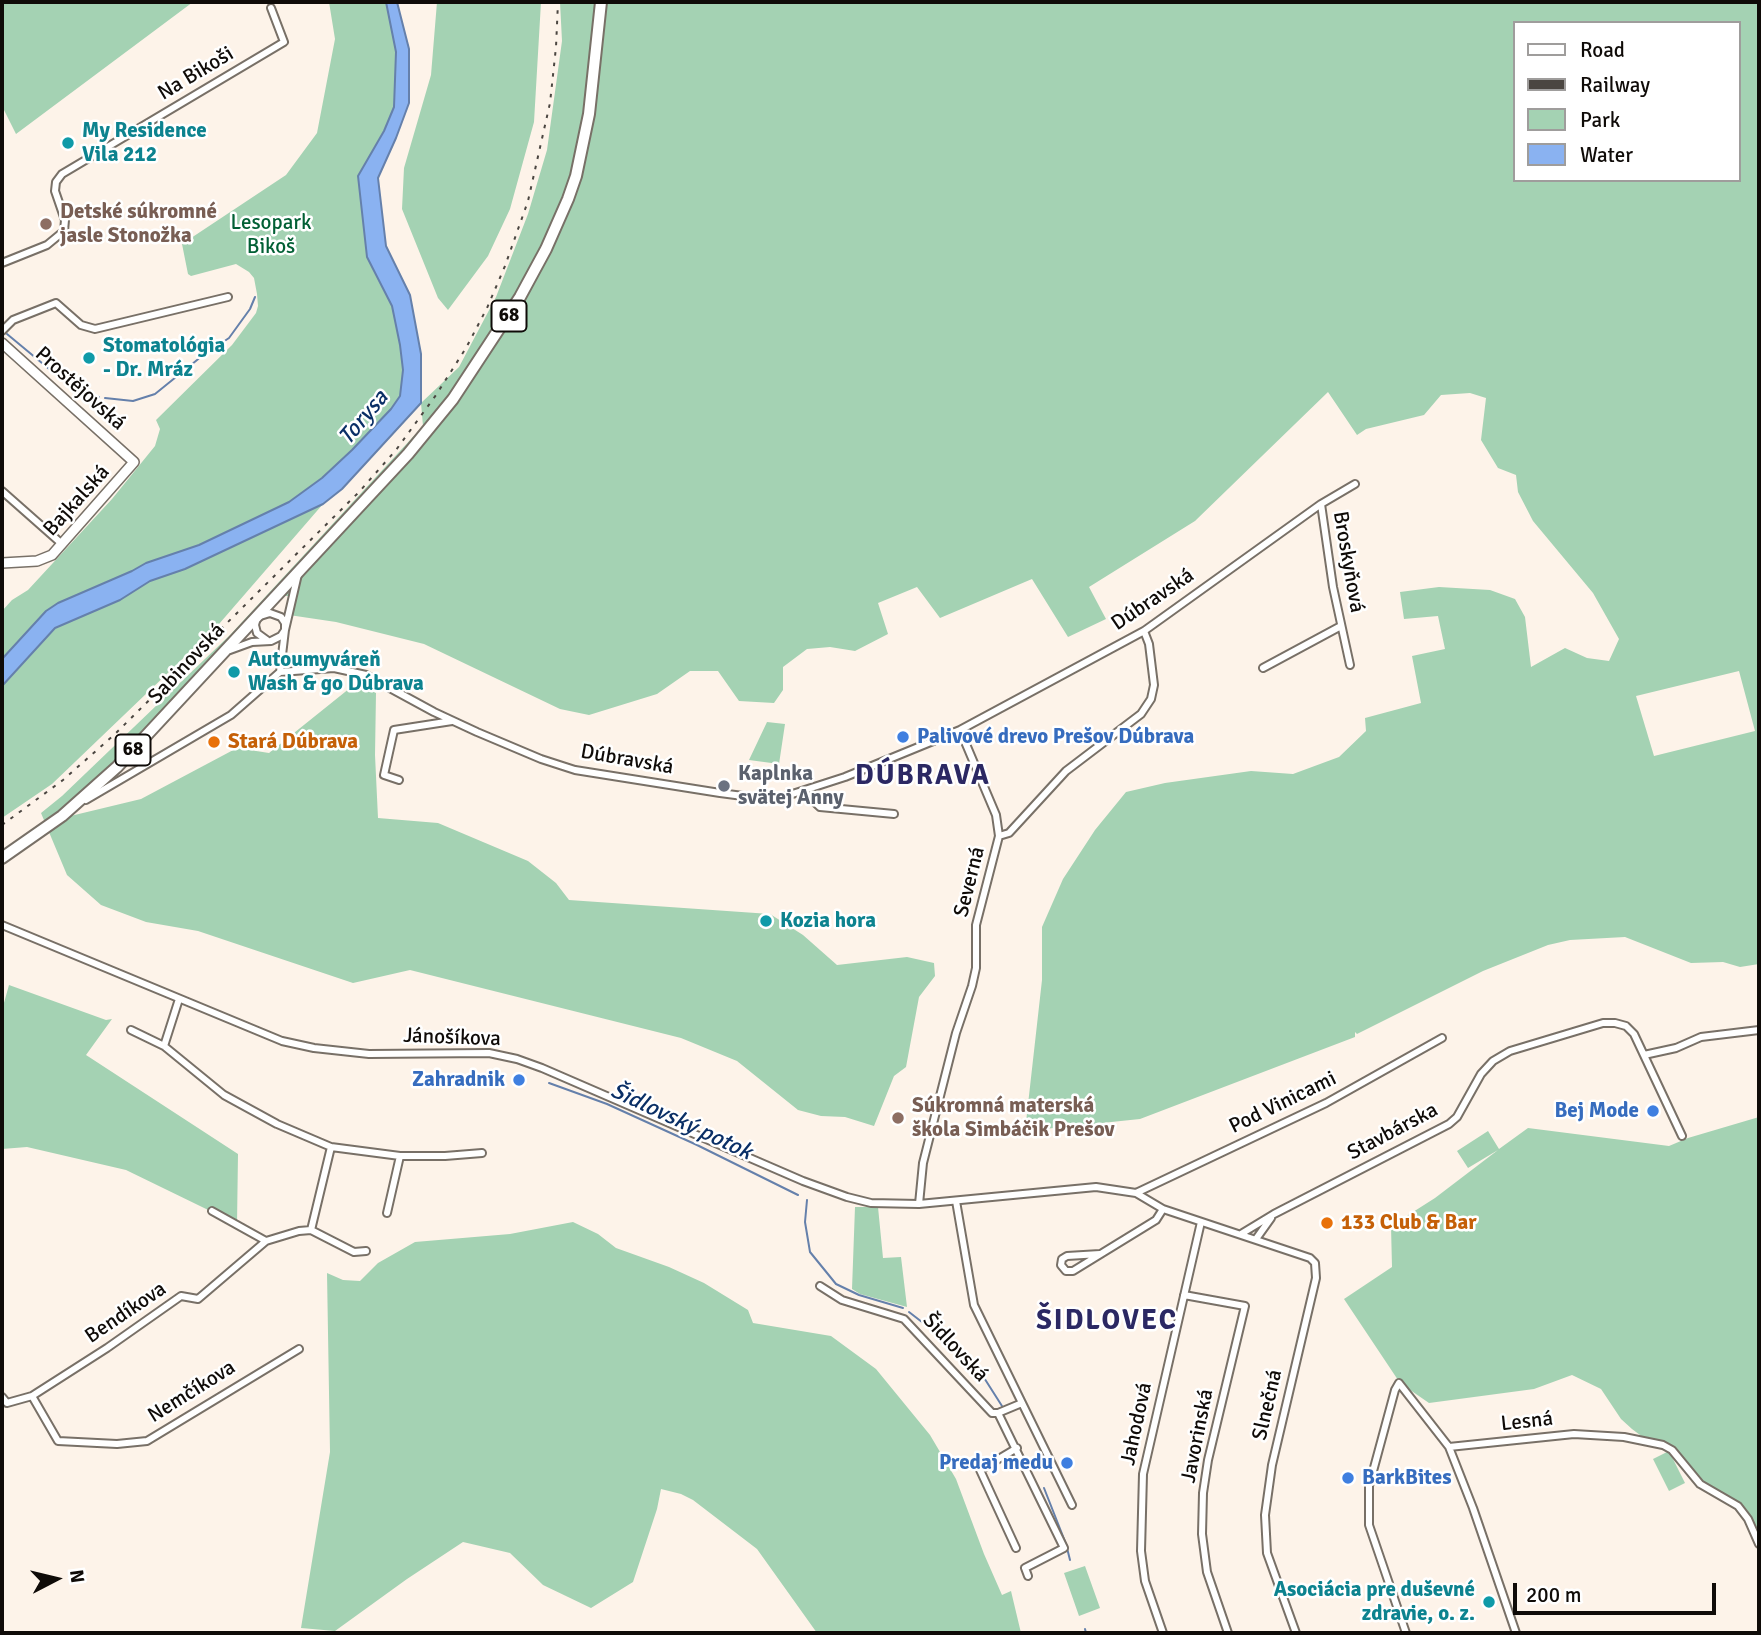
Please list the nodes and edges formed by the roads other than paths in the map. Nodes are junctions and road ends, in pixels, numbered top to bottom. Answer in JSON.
{"nodes":[{"id":1,"x":601,"y":2,"type":"edge"},
{"id":2,"x":271,"y":8,"type":"dead end"},
{"id":3,"x":2,"y":263,"type":"edge"},
{"id":4,"x":228,"y":297,"type":"dead end"},
{"id":5,"x":2,"y":331,"type":"edge"},
{"id":6,"x":2,"y":343,"type":"edge"},
{"id":7,"x":134,"y":462,"type":"joint"},
{"id":8,"x":1355,"y":484,"type":"dead end"},
{"id":9,"x":2,"y":491,"type":"edge"},
{"id":10,"x":1321,"y":503,"type":"junction"},
{"id":11,"x":62,"y":544,"type":"junction"},
{"id":12,"x":2,"y":563,"type":"edge"},
{"id":13,"x":299,"y":572,"type":"junction"},
{"id":14,"x":257,"y":617,"type":"junction"},
{"id":15,"x":1341,"y":626,"type":"junction"},
{"id":16,"x":285,"y":630,"type":"junction"},
{"id":17,"x":1144,"y":631,"type":"junction"},
{"id":18,"x":270,"y":641,"type":"junction"},
{"id":19,"x":282,"y":649,"type":"junction"},
{"id":20,"x":223,"y":654,"type":"junction"},
{"id":21,"x":1350,"y":665,"type":"dead end"},
{"id":22,"x":1263,"y":668,"type":"dead end"},
{"id":23,"x":279,"y":672,"type":"junction"},
{"id":24,"x":452,"y":721,"type":"junction"},
{"id":25,"x":960,"y":730,"type":"junction"},
{"id":26,"x":399,"y":780,"type":"dead end"},
{"id":27,"x":803,"y":791,"type":"junction"},
{"id":28,"x":72,"y":807,"type":"junction"},
{"id":29,"x":894,"y":814,"type":"dead end"},
{"id":30,"x":999,"y":836,"type":"junction"},
{"id":31,"x":2,"y":858,"type":"edge"},
{"id":32,"x":2,"y":925,"type":"edge"},
{"id":33,"x":180,"y":999,"type":"junction"},
{"id":34,"x":131,"y":1030,"type":"dead end"},
{"id":35,"x":1759,"y":1030,"type":"edge"},
{"id":36,"x":1442,"y":1038,"type":"dead end"},
{"id":37,"x":164,"y":1046,"type":"junction"},
{"id":38,"x":1644,"y":1055,"type":"junction"},
{"id":39,"x":1682,"y":1136,"type":"dead end"},
{"id":40,"x":331,"y":1147,"type":"junction"},
{"id":41,"x":482,"y":1153,"type":"dead end"},
{"id":42,"x":400,"y":1156,"type":"junction"},
{"id":43,"x":1136,"y":1193,"type":"junction"},
{"id":44,"x":956,"y":1201,"type":"junction"},
{"id":45,"x":919,"y":1204,"type":"junction"},
{"id":46,"x":1163,"y":1209,"type":"junction"},
{"id":47,"x":212,"y":1211,"type":"dead end"},
{"id":48,"x":387,"y":1213,"type":"dead end"},
{"id":49,"x":1274,"y":1214,"type":"junction"},
{"id":50,"x":1201,"y":1222,"type":"junction"},
{"id":51,"x":311,"y":1230,"type":"junction"},
{"id":52,"x":1241,"y":1234,"type":"junction"},
{"id":53,"x":1256,"y":1239,"type":"junction"},
{"id":54,"x":266,"y":1241,"type":"junction"},
{"id":55,"x":366,"y":1251,"type":"dead end"},
{"id":56,"x":1100,"y":1254,"type":"junction"},
{"id":57,"x":820,"y":1286,"type":"dead end"},
{"id":58,"x":1184,"y":1295,"type":"junction"},
{"id":59,"x":299,"y":1349,"type":"dead end"},
{"id":60,"x":2,"y":1396,"type":"edge"},
{"id":61,"x":32,"y":1396,"type":"junction"},
{"id":62,"x":1022,"y":1403,"type":"junction"},
{"id":63,"x":998,"y":1413,"type":"junction"},
{"id":64,"x":1449,"y":1447,"type":"junction"},
{"id":65,"x":1017,"y":1448,"type":"junction"},
{"id":66,"x":1072,"y":1505,"type":"dead end"},
{"id":67,"x":1759,"y":1544,"type":"edge"},
{"id":68,"x":1016,"y":1548,"type":"dead end"},
{"id":69,"x":1028,"y":1576,"type":"dead end"},
{"id":70,"x":1163,"y":1633,"type":"edge"},
{"id":71,"x":1228,"y":1633,"type":"edge"},
{"id":72,"x":1296,"y":1633,"type":"edge"},
{"id":73,"x":1406,"y":1633,"type":"edge"},
{"id":74,"x":1516,"y":1633,"type":"edge"}],
"edges":[{"from":1,"to":13,"type":"main road","number":"68"},
{"from":2,"to":3,"type":"street","name":"Na Bikoši"},
{"from":4,"to":5,"type":"street"},
{"from":6,"to":7,"type":"street","name":"Prostějovská"},
{"from":7,"to":11,"type":"street","name":"Bajkalská"},
{"from":8,"to":10,"type":"street","name":"Dúbravská"},
{"from":9,"to":11,"type":"street"},
{"from":10,"to":15,"type":"street","name":"Broskyňová"},
{"from":10,"to":17,"type":"street","name":"Dúbravská"},
{"from":11,"to":12,"type":"street","name":"Bajkalská"},
{"from":13,"to":14,"type":"main road","name":"Sabinovská","number":"68"},
{"from":13,"to":16,"type":"street"},
{"from":14,"to":16,"type":"street"},
{"from":14,"to":18,"type":"street"},
{"from":14,"to":20,"type":"main road","name":"Sabinovská","number":"68"},
{"from":15,"to":21,"type":"street","name":"Broskyňová"},
{"from":15,"to":22,"type":"street","name":"Broskyňová"},
{"from":16,"to":18,"type":"street"},
{"from":16,"to":19,"type":"street"},
{"from":17,"to":25,"type":"street","name":"Dúbravská"},
{"from":17,"to":30,"type":"street","name":"Severná"},
{"from":18,"to":19,"type":"street"},
{"from":18,"to":20,"type":"street"},
{"from":19,"to":23,"type":"street"},
{"from":20,"to":28,"type":"main road","name":"Sabinovská","number":"68"},
{"from":23,"to":24,"type":"street","name":"Dúbravská"},
{"from":23,"to":28,"type":"street"},
{"from":24,"to":26,"type":"street"},
{"from":24,"to":27,"type":"street","name":"Dúbravská"},
{"from":25,"to":27,"type":"street","name":"Dúbravská"},
{"from":25,"to":30,"type":"street"},
{"from":27,"to":29,"type":"street"},
{"from":28,"to":31,"type":"main road","name":"Sabinovská","number":"68"},
{"from":30,"to":45,"type":"street","name":"Severná"},
{"from":32,"to":33,"type":"street","name":"Jánošíkova"},
{"from":33,"to":37,"type":"street"},
{"from":33,"to":45,"type":"street","name":"Jánošíkova"},
{"from":34,"to":37,"type":"street"},
{"from":35,"to":38,"type":"street"},
{"from":36,"to":43,"type":"street","name":"Pod Vinicami"},
{"from":37,"to":40,"type":"street"},
{"from":38,"to":39,"type":"street","name":"Stavbárska"},
{"from":38,"to":49,"type":"street","name":"Stavbárska"},
{"from":40,"to":42,"type":"street"},
{"from":40,"to":51,"type":"street"},
{"from":41,"to":42,"type":"street"},
{"from":42,"to":48,"type":"street"},
{"from":43,"to":44,"type":"street"},
{"from":43,"to":46,"type":"street"},
{"from":44,"to":45,"type":"street","name":"Jánošíkova"},
{"from":44,"to":62,"type":"street","name":"Šidlovská"},
{"from":46,"to":50,"type":"street"},
{"from":46,"to":56,"type":"street"},
{"from":47,"to":54,"type":"street"},
{"from":49,"to":52,"type":"street","name":"Stavbárska"},
{"from":49,"to":53,"type":"street","name":"Stavbárska"},
{"from":50,"to":52,"type":"street"},
{"from":50,"to":58,"type":"street","name":"Jahodová"},
{"from":51,"to":54,"type":"street","name":"Bendíkova"},
{"from":51,"to":55,"type":"street"},
{"from":52,"to":53,"type":"street","name":"Slnečná"},
{"from":53,"to":72,"type":"street","name":"Slnečná"},
{"from":54,"to":61,"type":"street","name":"Bendíkova"},
{"from":56,"to":56,"type":"street"},
{"from":57,"to":63,"type":"street","name":"Šidlovská"},
{"from":58,"to":70,"type":"street","name":"Jahodová"},
{"from":58,"to":71,"type":"street","name":"Javorinská"},
{"from":59,"to":61,"type":"street","name":"Nemčíkova"},
{"from":60,"to":61,"type":"street"},
{"from":62,"to":63,"type":"street"},
{"from":62,"to":66,"type":"street","name":"Šidlovská"},
{"from":63,"to":65,"type":"street"},
{"from":64,"to":67,"type":"street","name":"Lesná"},
{"from":64,"to":73,"type":"street"},
{"from":64,"to":74,"type":"street"},
{"from":65,"to":68,"type":"street"},
{"from":65,"to":69,"type":"street"}]}
